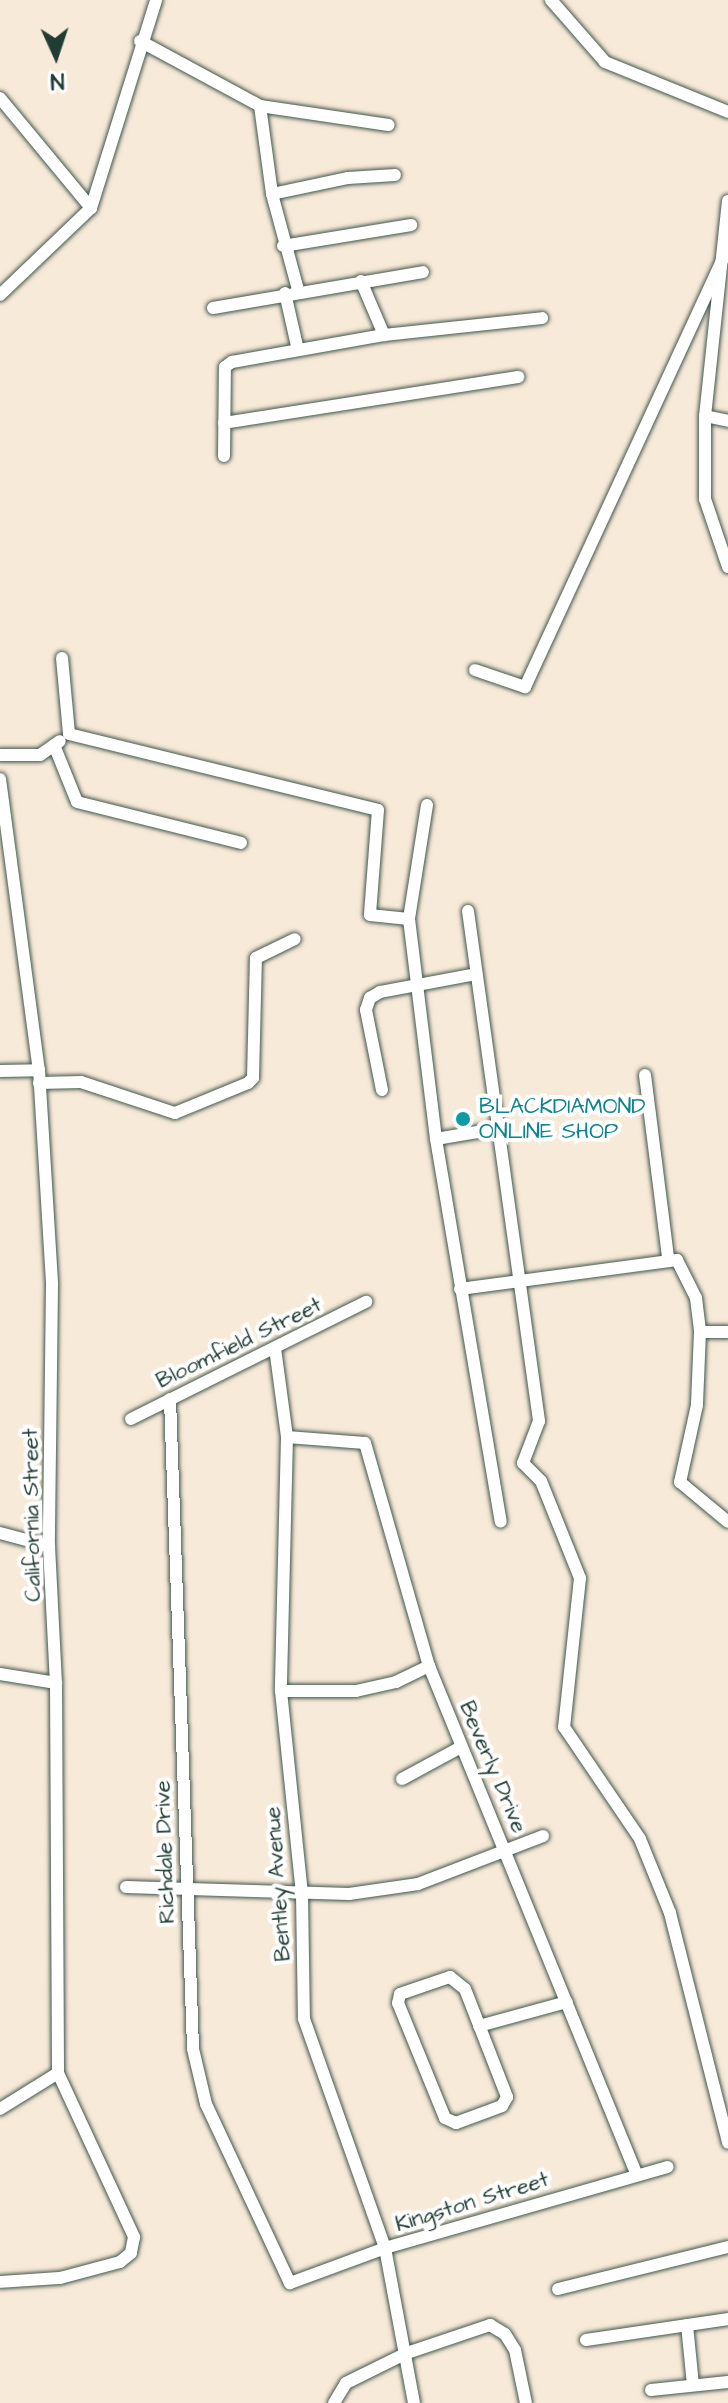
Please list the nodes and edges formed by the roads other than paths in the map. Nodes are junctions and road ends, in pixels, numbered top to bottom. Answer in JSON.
{"nodes":[{"id":1,"x":156,"y":0,"type":"edge"},
{"id":2,"x":551,"y":0,"type":"edge"},
{"id":3,"x":140,"y":41,"type":"junction"},
{"id":4,"x":0,"y":98,"type":"edge"},
{"id":5,"x":260,"y":106,"type":"junction"},
{"id":6,"x":728,"y":112,"type":"edge"},
{"id":7,"x":389,"y":125,"type":"dead end"},
{"id":8,"x":395,"y":175,"type":"dead end"},
{"id":9,"x":272,"y":194,"type":"junction"},
{"id":10,"x":728,"y":201,"type":"edge"},
{"id":11,"x":91,"y":208,"type":"junction"},
{"id":12,"x":411,"y":225,"type":"dead end"},
{"id":13,"x":283,"y":246,"type":"junction"},
{"id":14,"x":723,"y":259,"type":"junction"},
{"id":15,"x":423,"y":272,"type":"dead end"},
{"id":16,"x":361,"y":281,"type":"junction"},
{"id":17,"x":291,"y":291,"type":"junction"},
{"id":18,"x":0,"y":295,"type":"edge"},
{"id":19,"x":213,"y":308,"type":"dead end"},
{"id":20,"x":542,"y":318,"type":"dead end"},
{"id":21,"x":384,"y":335,"type":"junction"},
{"id":22,"x":298,"y":350,"type":"junction"},
{"id":23,"x":518,"y":377,"type":"dead end"},
{"id":24,"x":705,"y":416,"type":"junction"},
{"id":25,"x":728,"y":421,"type":"edge"},
{"id":26,"x":224,"y":423,"type":"junction"},
{"id":27,"x":224,"y":456,"type":"dead end"},
{"id":28,"x":728,"y":567,"type":"edge"},
{"id":29,"x":62,"y":658,"type":"dead end"},
{"id":30,"x":475,"y":670,"type":"dead end"},
{"id":31,"x":69,"y":734,"type":"junction"},
{"id":32,"x":54,"y":745,"type":"junction"},
{"id":33,"x":0,"y":755,"type":"edge"},
{"id":34,"x":0,"y":779,"type":"edge"},
{"id":35,"x":427,"y":805,"type":"dead end"},
{"id":36,"x":2,"y":813,"type":"edge"},
{"id":37,"x":241,"y":843,"type":"dead end"},
{"id":38,"x":468,"y":911,"type":"dead end"},
{"id":39,"x":409,"y":919,"type":"junction"},
{"id":40,"x":295,"y":939,"type":"dead end"},
{"id":41,"x":476,"y":974,"type":"junction"},
{"id":42,"x":415,"y":985,"type":"junction"},
{"id":43,"x":0,"y":1071,"type":"edge"},
{"id":44,"x":645,"y":1075,"type":"dead end"},
{"id":45,"x":39,"y":1076,"type":"junction"},
{"id":46,"x":382,"y":1090,"type":"dead end"},
{"id":47,"x":495,"y":1129,"type":"junction"},
{"id":48,"x":436,"y":1139,"type":"junction"},
{"id":49,"x":668,"y":1258,"type":"junction"},
{"id":50,"x":521,"y":1285,"type":"junction"},
{"id":51,"x":460,"y":1289,"type":"junction"},
{"id":52,"x":366,"y":1302,"type":"dead end"},
{"id":53,"x":700,"y":1332,"type":"junction"},
{"id":54,"x":728,"y":1332,"type":"edge"},
{"id":55,"x":275,"y":1348,"type":"junction"},
{"id":56,"x":170,"y":1399,"type":"junction"},
{"id":57,"x":131,"y":1419,"type":"dead end"},
{"id":58,"x":287,"y":1437,"type":"junction"},
{"id":59,"x":501,"y":1522,"type":"dead end"},
{"id":60,"x":728,"y":1522,"type":"edge"},
{"id":61,"x":0,"y":1533,"type":"edge"},
{"id":62,"x":49,"y":1546,"type":"junction"},
{"id":63,"x":429,"y":1666,"type":"junction"},
{"id":64,"x":0,"y":1674,"type":"edge"},
{"id":65,"x":56,"y":1683,"type":"junction"},
{"id":66,"x":281,"y":1691,"type":"junction"},
{"id":67,"x":461,"y":1747,"type":"junction"},
{"id":68,"x":402,"y":1779,"type":"dead end"},
{"id":69,"x":543,"y":1836,"type":"dead end"},
{"id":70,"x":506,"y":1850,"type":"junction"},
{"id":71,"x":186,"y":1886,"type":"junction"},
{"id":72,"x":126,"y":1887,"type":"dead end"},
{"id":73,"x":302,"y":1895,"type":"junction"},
{"id":74,"x":567,"y":2002,"type":"junction"},
{"id":75,"x":479,"y":2026,"type":"junction"},
{"id":76,"x":58,"y":2073,"type":"junction"},
{"id":77,"x":0,"y":2109,"type":"edge"},
{"id":78,"x":728,"y":2143,"type":"edge"},
{"id":79,"x":668,"y":2167,"type":"dead end"},
{"id":80,"x":636,"y":2173,"type":"junction"},
{"id":81,"x":728,"y":2247,"type":"edge"},
{"id":82,"x":385,"y":2248,"type":"junction"},
{"id":83,"x":0,"y":2282,"type":"edge"},
{"id":84,"x":290,"y":2283,"type":"joint"},
{"id":85,"x":558,"y":2289,"type":"dead end"},
{"id":86,"x":728,"y":2319,"type":"edge"},
{"id":87,"x":687,"y":2325,"type":"junction"},
{"id":88,"x":586,"y":2340,"type":"dead end"},
{"id":89,"x":407,"y":2353,"type":"junction"},
{"id":90,"x":728,"y":2382,"type":"edge"},
{"id":91,"x":693,"y":2385,"type":"junction"},
{"id":92,"x":651,"y":2390,"type":"dead end"},
{"id":93,"x":334,"y":2403,"type":"edge"},
{"id":94,"x":414,"y":2403,"type":"edge"},
{"id":95,"x":526,"y":2403,"type":"edge"}],
"edges":[{"from":1,"to":3,"type":"street"},
{"from":2,"to":6,"type":"street"},
{"from":3,"to":5,"type":"street"},
{"from":3,"to":11,"type":"street"},
{"from":4,"to":11,"type":"street"},
{"from":5,"to":7,"type":"street"},
{"from":5,"to":9,"type":"street"},
{"from":8,"to":9,"type":"street"},
{"from":9,"to":13,"type":"street"},
{"from":10,"to":14,"type":"street"},
{"from":11,"to":18,"type":"street"},
{"from":12,"to":13,"type":"street"},
{"from":13,"to":17,"type":"street"},
{"from":14,"to":24,"type":"street"},
{"from":14,"to":30,"type":"street"},
{"from":15,"to":16,"type":"street"},
{"from":16,"to":17,"type":"street"},
{"from":16,"to":21,"type":"street"},
{"from":17,"to":19,"type":"street"},
{"from":17,"to":22,"type":"street"},
{"from":20,"to":21,"type":"street"},
{"from":21,"to":22,"type":"street"},
{"from":22,"to":26,"type":"street"},
{"from":23,"to":26,"type":"street"},
{"from":24,"to":25,"type":"street"},
{"from":24,"to":28,"type":"street"},
{"from":26,"to":27,"type":"street"},
{"from":29,"to":31,"type":"street"},
{"from":31,"to":32,"type":"street"},
{"from":31,"to":39,"type":"street"},
{"from":32,"to":33,"type":"street"},
{"from":32,"to":37,"type":"street"},
{"from":34,"to":36,"type":"street","name":"California Street"},
{"from":35,"to":39,"type":"street"},
{"from":36,"to":45,"type":"street","name":"California Street"},
{"from":38,"to":41,"type":"street"},
{"from":39,"to":42,"type":"street"},
{"from":40,"to":45,"type":"street"},
{"from":41,"to":42,"type":"street"},
{"from":41,"to":47,"type":"street"},
{"from":42,"to":46,"type":"street"},
{"from":42,"to":48,"type":"street"},
{"from":43,"to":45,"type":"street"},
{"from":44,"to":49,"type":"street"},
{"from":45,"to":62,"type":"street","name":"California Street"},
{"from":47,"to":48,"type":"street"},
{"from":47,"to":50,"type":"street"},
{"from":48,"to":51,"type":"street"},
{"from":49,"to":50,"type":"street"},
{"from":49,"to":53,"type":"street"},
{"from":50,"to":51,"type":"street"},
{"from":50,"to":78,"type":"street"},
{"from":51,"to":59,"type":"street"},
{"from":52,"to":55,"type":"street","name":"Bloomfield Street"},
{"from":53,"to":54,"type":"street"},
{"from":53,"to":60,"type":"street"},
{"from":55,"to":56,"type":"street","name":"Bloomfield Street"},
{"from":55,"to":58,"type":"street","name":"Bentley Avenue"},
{"from":56,"to":57,"type":"street","name":"Bloomfield Street"},
{"from":56,"to":71,"type":"street","name":"Richdale Drive"},
{"from":58,"to":63,"type":"street","name":"Beverly Drive"},
{"from":58,"to":66,"type":"street","name":"Bentley Avenue"},
{"from":61,"to":62,"type":"street"},
{"from":62,"to":65,"type":"street","name":"California Street"},
{"from":63,"to":66,"type":"street"},
{"from":63,"to":67,"type":"street","name":"Beverly Drive"},
{"from":64,"to":65,"type":"street"},
{"from":65,"to":76,"type":"street","name":"California Street"},
{"from":66,"to":73,"type":"street","name":"Bentley Avenue"},
{"from":67,"to":68,"type":"street"},
{"from":67,"to":70,"type":"street","name":"Beverly Drive"},
{"from":69,"to":70,"type":"street"},
{"from":70,"to":73,"type":"street"},
{"from":70,"to":74,"type":"street","name":"Beverly Drive"},
{"from":71,"to":72,"type":"street"},
{"from":71,"to":73,"type":"street"},
{"from":71,"to":84,"type":"street","name":"Richdale Drive"},
{"from":73,"to":82,"type":"street","name":"Bentley Avenue"},
{"from":74,"to":75,"type":"street"},
{"from":74,"to":80,"type":"street","name":"Beverly Drive"},
{"from":75,"to":75,"type":"street"},
{"from":76,"to":77,"type":"street"},
{"from":76,"to":83,"type":"street","name":"California Street"},
{"from":79,"to":80,"type":"street","name":"Kingston Street"},
{"from":80,"to":82,"type":"street","name":"Kingston Street"},
{"from":81,"to":85,"type":"street"},
{"from":82,"to":84,"type":"street","name":"Kingston Street"},
{"from":82,"to":89,"type":"street","name":"Bentley Avenue"},
{"from":86,"to":87,"type":"street"},
{"from":87,"to":88,"type":"street"},
{"from":87,"to":91,"type":"street"},
{"from":89,"to":93,"type":"street"},
{"from":89,"to":94,"type":"street","name":"Bentley Avenue"},
{"from":89,"to":95,"type":"street"},
{"from":90,"to":91,"type":"street"},
{"from":91,"to":92,"type":"street"}]}
